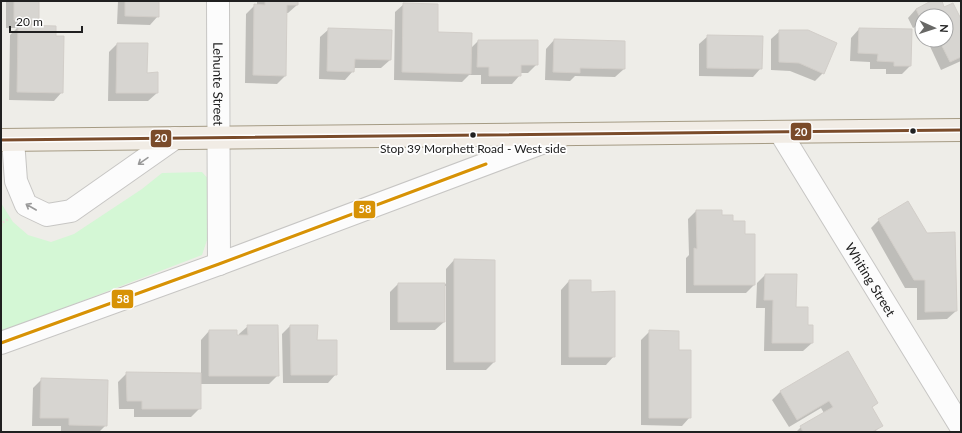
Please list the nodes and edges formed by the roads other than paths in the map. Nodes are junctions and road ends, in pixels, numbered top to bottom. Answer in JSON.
{"nodes":[{"id":1,"x":218,"y":1,"type":"edge"},
{"id":2,"x":961,"y":130,"type":"edge"},
{"id":3,"x":780,"y":132,"type":"junction"},
{"id":4,"x":564,"y":134,"type":"junction"},
{"id":5,"x":175,"y":138,"type":"junction"},
{"id":6,"x":218,"y":138,"type":"junction"},
{"id":7,"x":7,"y":140,"type":"edge"},
{"id":8,"x":219,"y":264,"type":"junction"},
{"id":9,"x":1,"y":343,"type":"edge"},
{"id":10,"x":961,"y":427,"type":"edge"}],
"edges":[{"from":1,"to":6,"type":"street","name":"Lehunte Street"},
{"from":2,"to":3,"type":"main road"},
{"from":3,"to":4,"type":"main road"},
{"from":3,"to":10,"type":"street","name":"Whiting Street"},
{"from":4,"to":6,"type":"main road"},
{"from":4,"to":8,"type":"street"},
{"from":5,"to":6,"type":"main road"},
{"from":5,"to":7,"type":"main road"},
{"from":5,"to":7,"type":"street","one_way":true},
{"from":6,"to":8,"type":"street","name":"Lehunte Street"},
{"from":8,"to":9,"type":"street"}]}
